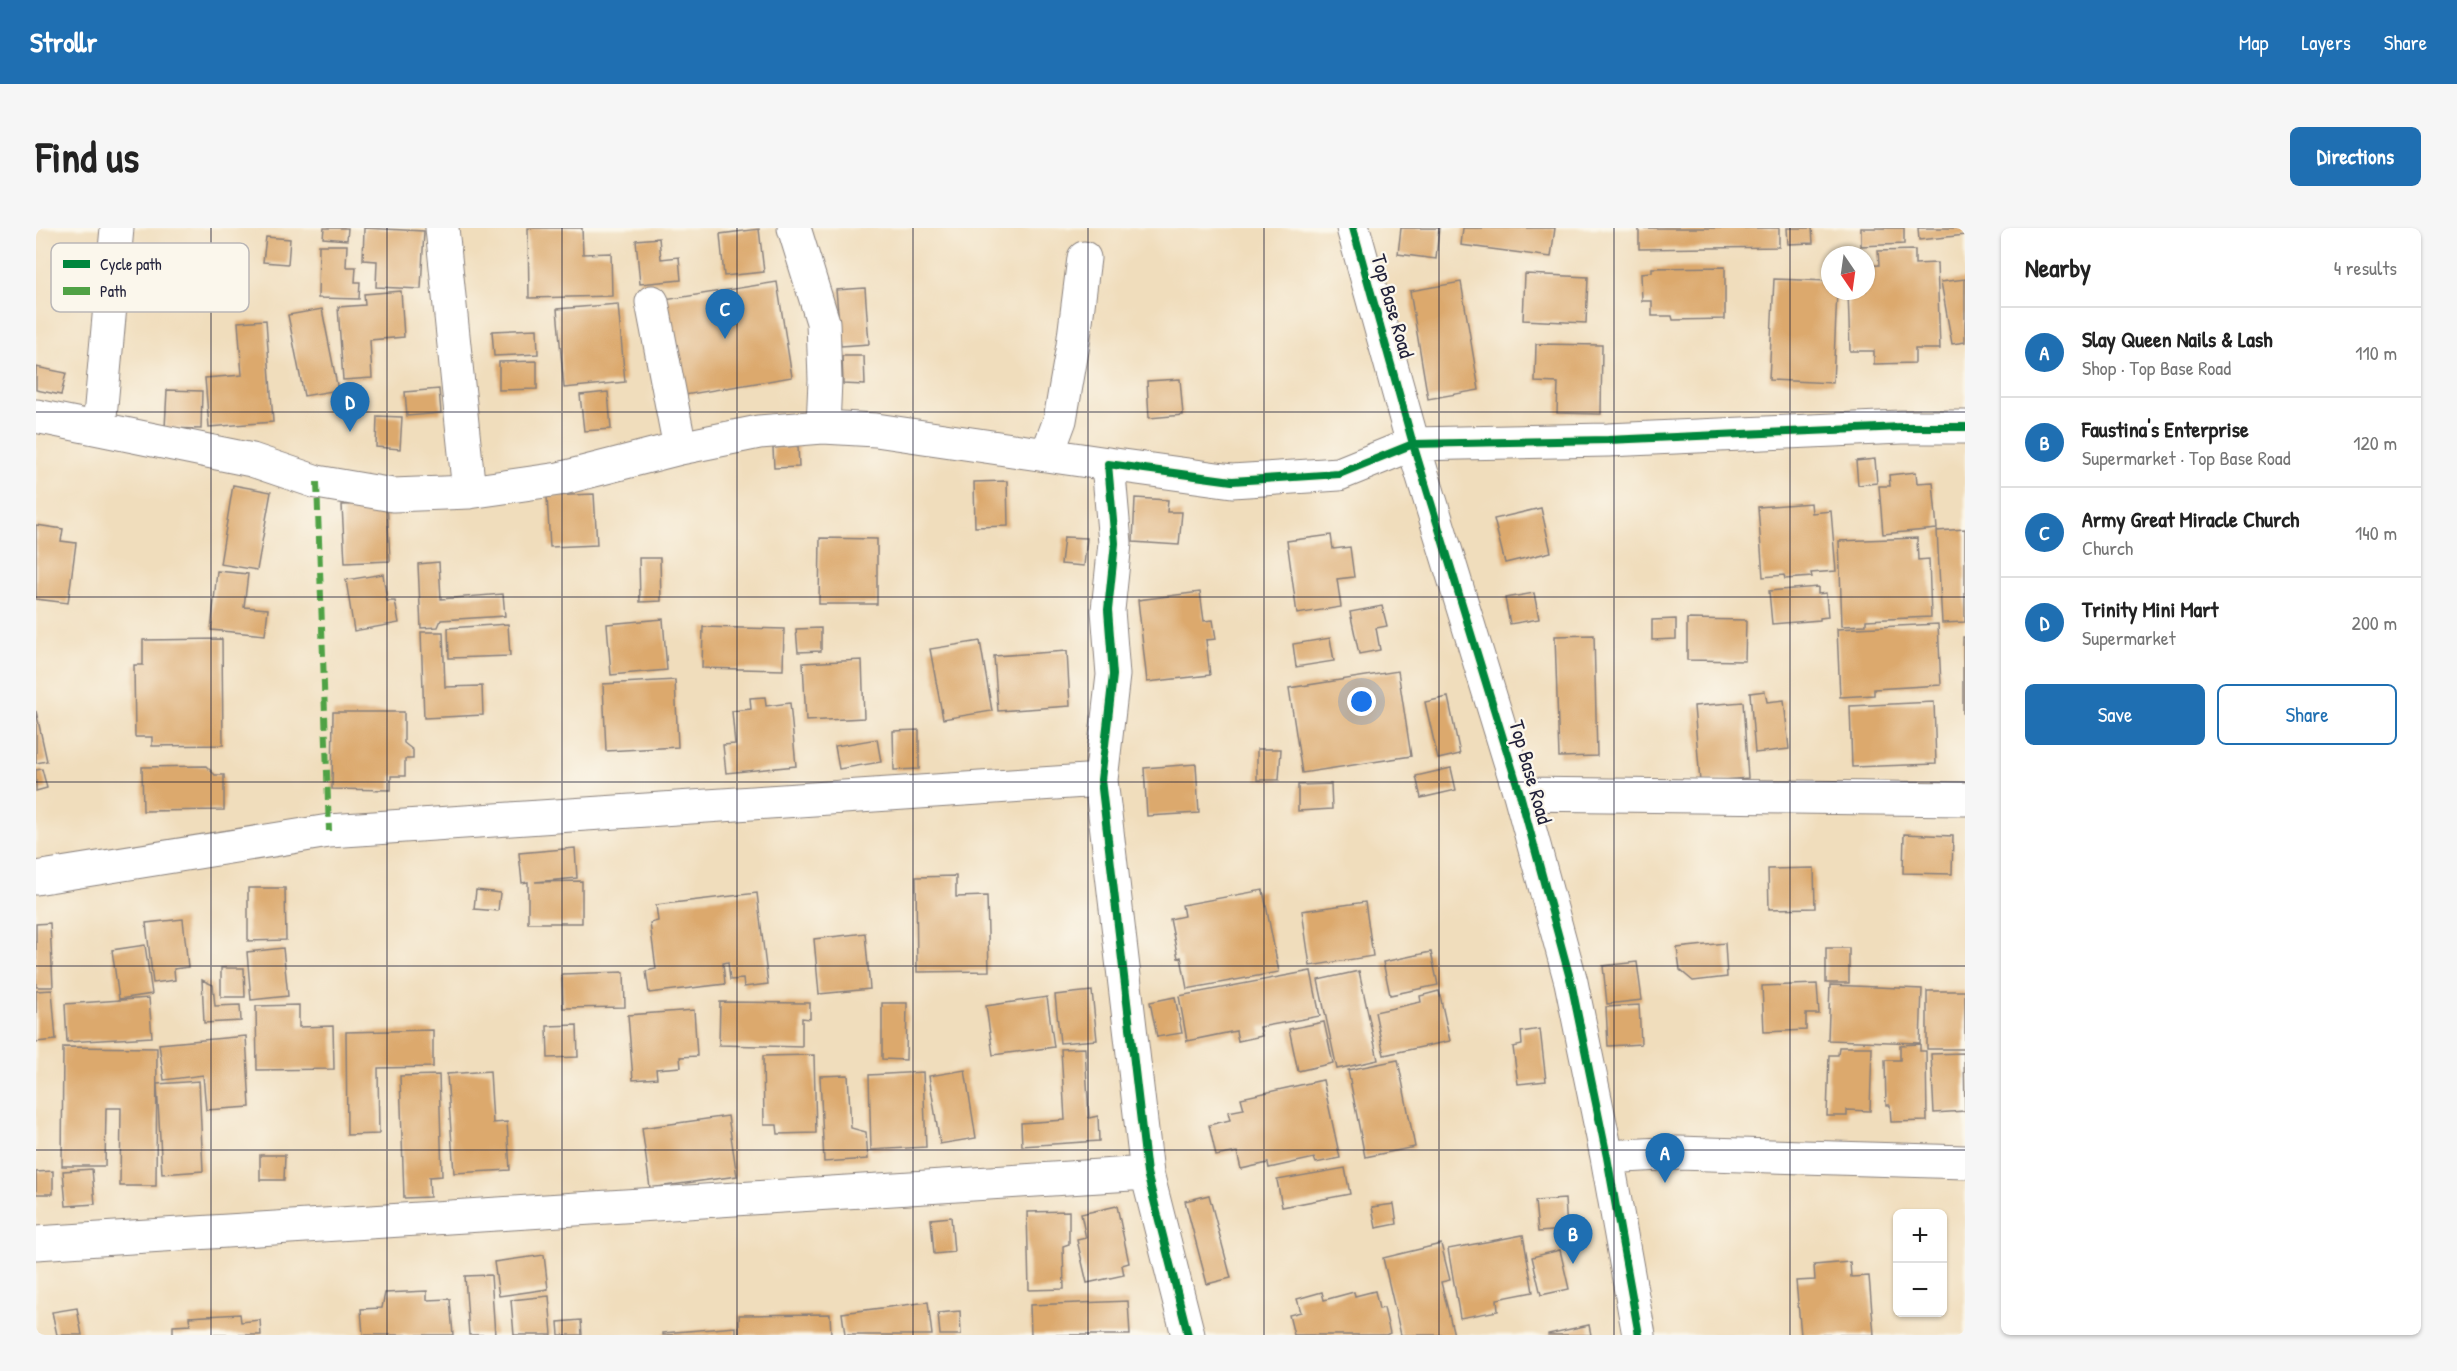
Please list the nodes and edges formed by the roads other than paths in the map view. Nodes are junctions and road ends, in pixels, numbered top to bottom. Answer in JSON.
{"nodes":[{"id":1,"x":117,"y":228,"type":"edge"},
{"id":2,"x":442,"y":228,"type":"edge"},
{"id":3,"x":794,"y":228,"type":"edge"},
{"id":4,"x":1353,"y":228,"type":"edge"},
{"id":5,"x":116,"y":243,"type":"edge"},
{"id":6,"x":1084,"y":258,"type":"dead end"},
{"id":7,"x":652,"y":302,"type":"dead end"},
{"id":8,"x":109,"y":312,"type":"edge"},
{"id":9,"x":36,"y":416,"type":"edge"},
{"id":10,"x":823,"y":427,"type":"junction"},
{"id":11,"x":1965,"y":427,"type":"edge"},
{"id":12,"x":99,"y":428,"type":"junction"},
{"id":13,"x":1413,"y":444,"type":"junction"},
{"id":14,"x":680,"y":448,"type":"junction"},
{"id":15,"x":1047,"y":455,"type":"junction"},
{"id":16,"x":1108,"y":464,"type":"junction"},
{"id":17,"x":469,"y":492,"type":"junction"},
{"id":18,"x":1101,"y":780,"type":"junction"},
{"id":19,"x":1520,"y":794,"type":"junction"},
{"id":20,"x":1965,"y":799,"type":"edge"},
{"id":21,"x":36,"y":878,"type":"edge"},
{"id":22,"x":1607,"y":1156,"type":"junction"},
{"id":23,"x":1965,"y":1162,"type":"edge"},
{"id":24,"x":1147,"y":1173,"type":"junction"},
{"id":25,"x":36,"y":1243,"type":"edge"},
{"id":26,"x":1188,"y":1335,"type":"edge"},
{"id":27,"x":1639,"y":1335,"type":"edge"}],
"edges":[{"from":1,"to":5,"type":"street"},
{"from":2,"to":17,"type":"street"},
{"from":3,"to":10,"type":"street"},
{"from":4,"to":13,"type":"street","name":"Top Base Road"},
{"from":6,"to":15,"type":"street"},
{"from":7,"to":14,"type":"street"},
{"from":8,"to":12,"type":"street"},
{"from":9,"to":12,"type":"street"},
{"from":10,"to":14,"type":"street"},
{"from":10,"to":15,"type":"street"},
{"from":11,"to":13,"type":"street"},
{"from":12,"to":17,"type":"street"},
{"from":13,"to":16,"type":"street"},
{"from":13,"to":19,"type":"street","name":"Top Base Road"},
{"from":14,"to":17,"type":"street"},
{"from":15,"to":16,"type":"street"},
{"from":16,"to":18,"type":"street"},
{"from":18,"to":21,"type":"street"},
{"from":18,"to":24,"type":"street"},
{"from":19,"to":20,"type":"street"},
{"from":19,"to":22,"type":"street","name":"Top Base Road"},
{"from":22,"to":23,"type":"street"},
{"from":22,"to":27,"type":"street","name":"Top Base Road"},
{"from":24,"to":25,"type":"street"},
{"from":24,"to":26,"type":"street"}]}
